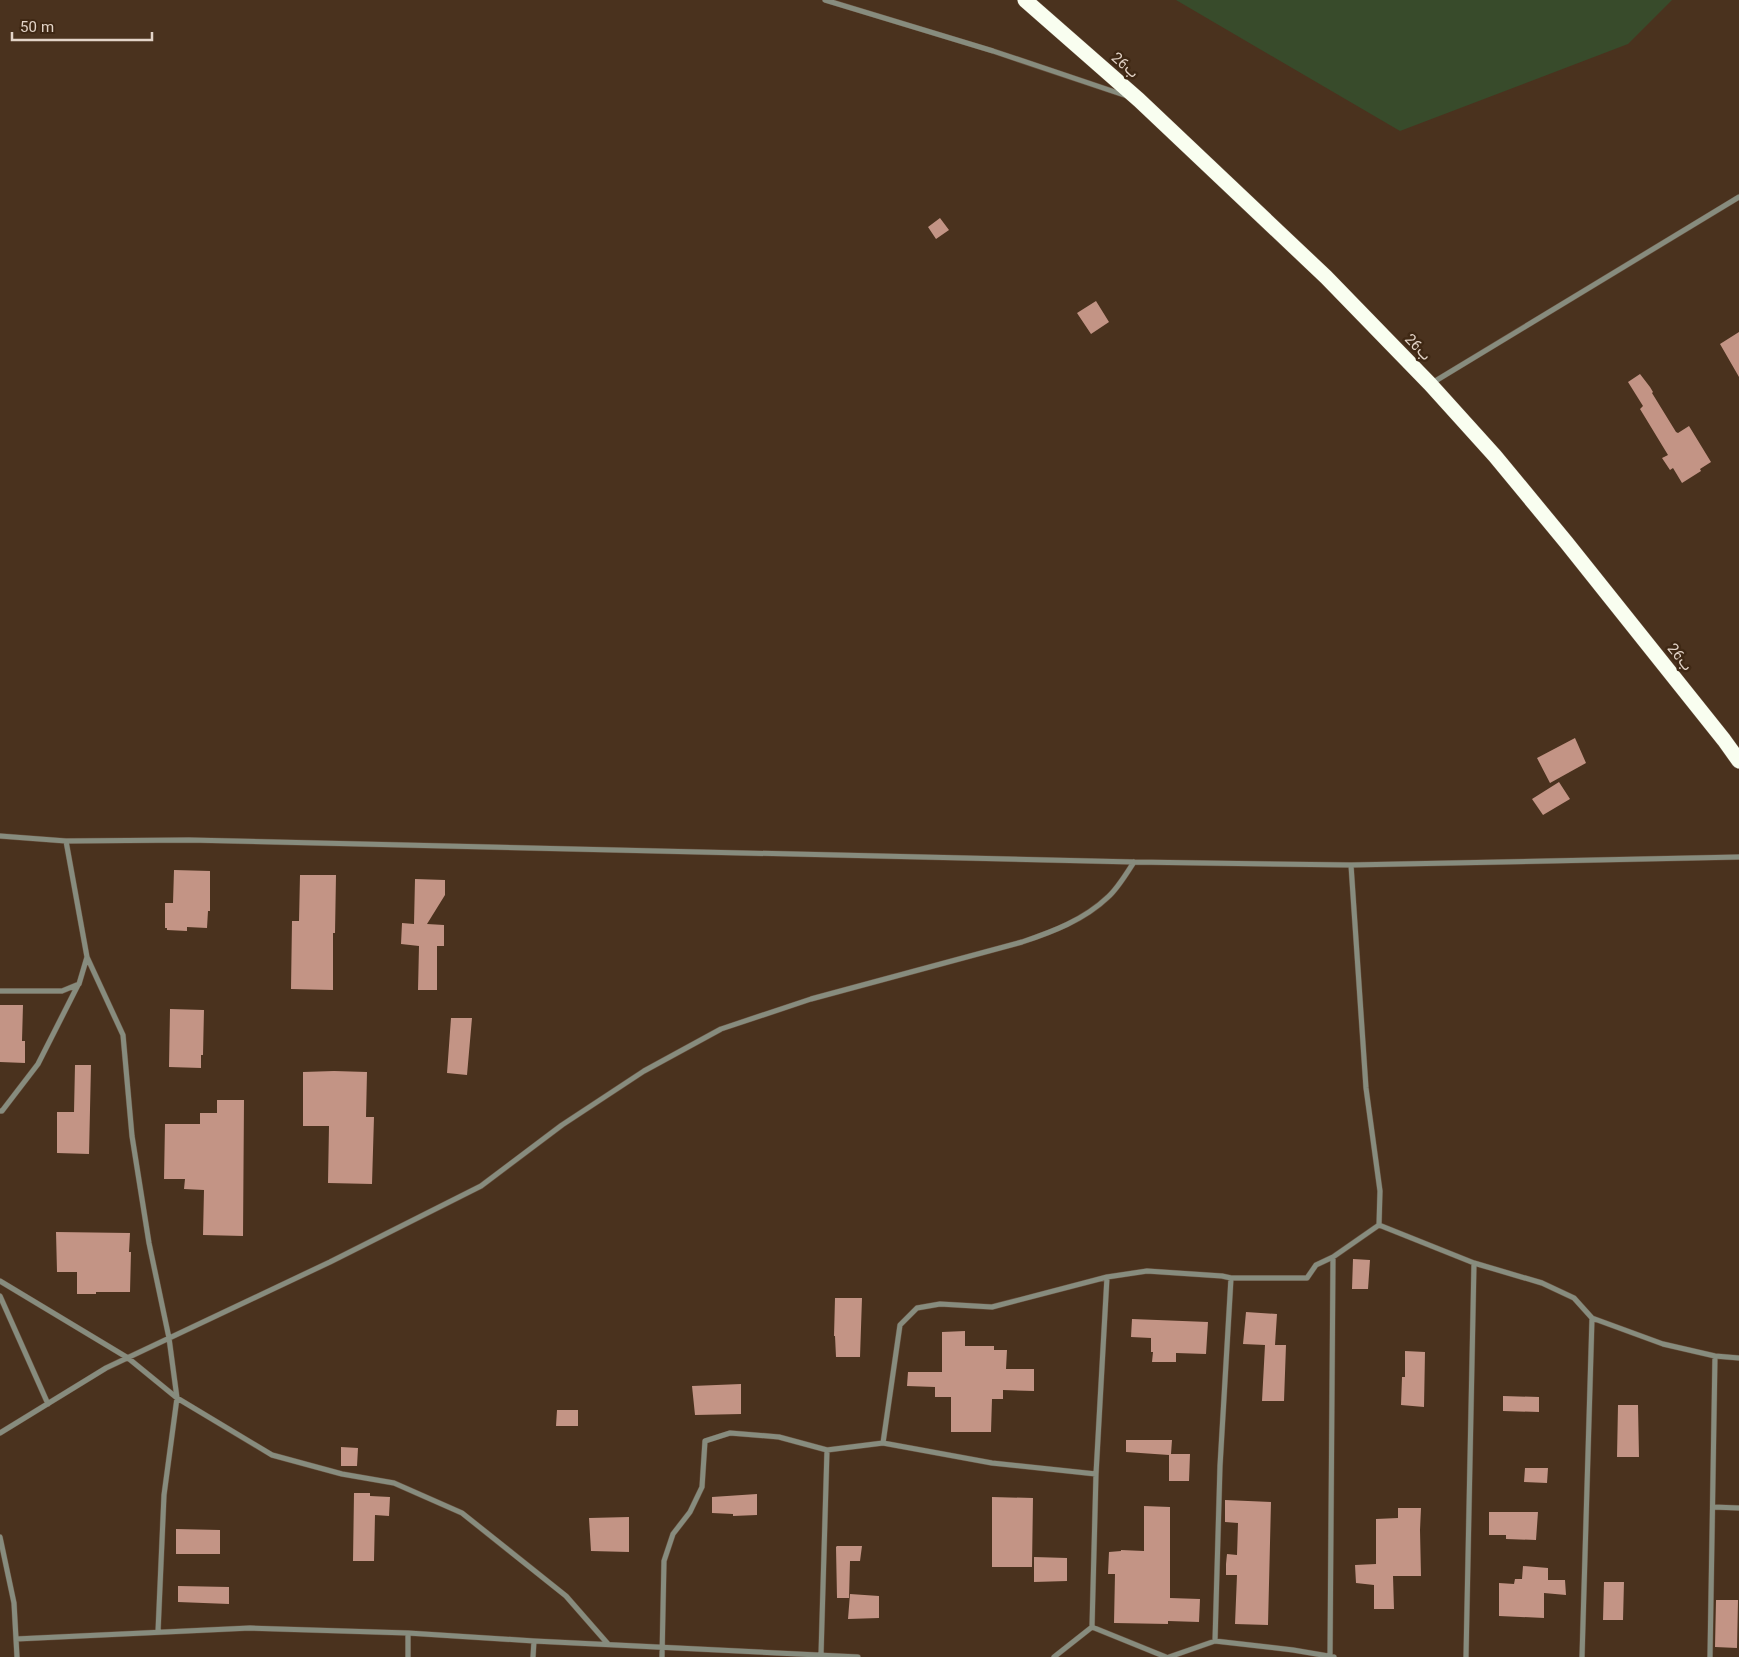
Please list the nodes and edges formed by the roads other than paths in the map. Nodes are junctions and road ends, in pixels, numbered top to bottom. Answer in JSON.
{"nodes":[{"id":1,"x":825,"y":0,"type":"edge"},
{"id":2,"x":1025,"y":0,"type":"edge"},
{"id":3,"x":1139,"y":100,"type":"junction"},
{"id":4,"x":1739,"y":197,"type":"edge"},
{"id":5,"x":1430,"y":384,"type":"junction"},
{"id":6,"x":1739,"y":761,"type":"edge"},
{"id":7,"x":0,"y":836,"type":"edge"},
{"id":8,"x":66,"y":841,"type":"junction"},
{"id":9,"x":1739,"y":857,"type":"edge"},
{"id":10,"x":1134,"y":862,"type":"junction"},
{"id":11,"x":1351,"y":865,"type":"junction"},
{"id":12,"x":87,"y":957,"type":"junction"},
{"id":13,"x":79,"y":984,"type":"junction"},
{"id":14,"x":0,"y":991,"type":"edge"},
{"id":15,"x":0,"y":1110,"type":"edge"},
{"id":16,"x":1379,"y":1225,"type":"junction"},
{"id":17,"x":1333,"y":1257,"type":"junction"},
{"id":18,"x":1474,"y":1263,"type":"junction"},
{"id":19,"x":1107,"y":1277,"type":"junction"},
{"id":20,"x":1231,"y":1278,"type":"junction"},
{"id":21,"x":0,"y":1281,"type":"edge"},
{"id":22,"x":0,"y":1296,"type":"edge"},
{"id":23,"x":1592,"y":1318,"type":"junction"},
{"id":24,"x":170,"y":1338,"type":"junction"},
{"id":25,"x":1715,"y":1356,"type":"junction"},
{"id":26,"x":128,"y":1358,"type":"junction"},
{"id":27,"x":1739,"y":1358,"type":"edge"},
{"id":28,"x":176,"y":1398,"type":"junction"},
{"id":29,"x":48,"y":1404,"type":"junction"},
{"id":30,"x":0,"y":1433,"type":"edge"},
{"id":31,"x":883,"y":1443,"type":"junction"},
{"id":32,"x":827,"y":1450,"type":"junction"},
{"id":33,"x":1096,"y":1474,"type":"junction"},
{"id":34,"x":1713,"y":1507,"type":"junction"},
{"id":35,"x":1739,"y":1508,"type":"edge"},
{"id":36,"x":0,"y":1537,"type":"edge"},
{"id":37,"x":1092,"y":1628,"type":"junction"},
{"id":38,"x":158,"y":1632,"type":"junction"},
{"id":39,"x":408,"y":1632,"type":"junction"},
{"id":40,"x":16,"y":1639,"type":"junction"},
{"id":41,"x":534,"y":1641,"type":"junction"},
{"id":42,"x":1215,"y":1641,"type":"junction"},
{"id":43,"x":608,"y":1644,"type":"junction"},
{"id":44,"x":662,"y":1647,"type":"junction"},
{"id":45,"x":1293,"y":1650,"type":"junction"},
{"id":46,"x":821,"y":1655,"type":"junction"},
{"id":47,"x":17,"y":1657,"type":"edge"},
{"id":48,"x":408,"y":1657,"type":"edge"},
{"id":49,"x":533,"y":1657,"type":"edge"},
{"id":50,"x":662,"y":1657,"type":"edge"},
{"id":51,"x":858,"y":1657,"type":"edge"},
{"id":52,"x":1054,"y":1657,"type":"edge"},
{"id":53,"x":1167,"y":1657,"type":"edge"},
{"id":54,"x":1293,"y":1657,"type":"edge"},
{"id":55,"x":1330,"y":1657,"type":"edge"},
{"id":56,"x":1334,"y":1657,"type":"edge"},
{"id":57,"x":1466,"y":1657,"type":"edge"},
{"id":58,"x":1582,"y":1657,"type":"edge"},
{"id":59,"x":1710,"y":1657,"type":"edge"}],
"edges":[{"from":1,"to":3,"type":"street"},
{"from":2,"to":3,"type":"highway","name":"26ب"},
{"from":3,"to":5,"type":"highway","name":"26ب"},
{"from":4,"to":5,"type":"street"},
{"from":5,"to":6,"type":"highway","name":"26ب"},
{"from":7,"to":8,"type":"street"},
{"from":8,"to":10,"type":"street"},
{"from":8,"to":12,"type":"street"},
{"from":9,"to":11,"type":"street"},
{"from":10,"to":11,"type":"street"},
{"from":10,"to":24,"type":"street"},
{"from":11,"to":16,"type":"street"},
{"from":12,"to":13,"type":"street"},
{"from":12,"to":24,"type":"street"},
{"from":13,"to":14,"type":"street"},
{"from":13,"to":15,"type":"street"},
{"from":16,"to":17,"type":"street"},
{"from":16,"to":18,"type":"street"},
{"from":17,"to":20,"type":"street"},
{"from":17,"to":55,"type":"street"},
{"from":18,"to":23,"type":"street"},
{"from":18,"to":57,"type":"street"},
{"from":19,"to":20,"type":"street"},
{"from":19,"to":31,"type":"street"},
{"from":19,"to":33,"type":"street"},
{"from":20,"to":42,"type":"street"},
{"from":21,"to":26,"type":"street"},
{"from":22,"to":29,"type":"street"},
{"from":23,"to":25,"type":"street"},
{"from":23,"to":58,"type":"street"},
{"from":24,"to":26,"type":"street"},
{"from":24,"to":28,"type":"street"},
{"from":25,"to":27,"type":"street"},
{"from":25,"to":34,"type":"street"},
{"from":26,"to":28,"type":"street"},
{"from":26,"to":29,"type":"street"},
{"from":28,"to":38,"type":"street"},
{"from":28,"to":43,"type":"street"},
{"from":29,"to":30,"type":"street"},
{"from":31,"to":32,"type":"street"},
{"from":31,"to":33,"type":"street"},
{"from":32,"to":44,"type":"street"},
{"from":32,"to":46,"type":"street"},
{"from":33,"to":37,"type":"street"},
{"from":34,"to":35,"type":"street"},
{"from":34,"to":59,"type":"street"},
{"from":36,"to":40,"type":"street"},
{"from":37,"to":52,"type":"street"},
{"from":37,"to":53,"type":"street"},
{"from":38,"to":39,"type":"street"},
{"from":38,"to":40,"type":"street"},
{"from":39,"to":41,"type":"street"},
{"from":39,"to":48,"type":"street"},
{"from":40,"to":47,"type":"street"},
{"from":41,"to":43,"type":"street"},
{"from":41,"to":49,"type":"street"},
{"from":42,"to":45,"type":"street"},
{"from":42,"to":53,"type":"street"},
{"from":43,"to":44,"type":"street"},
{"from":44,"to":46,"type":"street"},
{"from":44,"to":50,"type":"street"},
{"from":45,"to":54,"type":"street"},
{"from":45,"to":55,"type":"street"},
{"from":46,"to":51,"type":"street"},
{"from":55,"to":56,"type":"street"}]}
